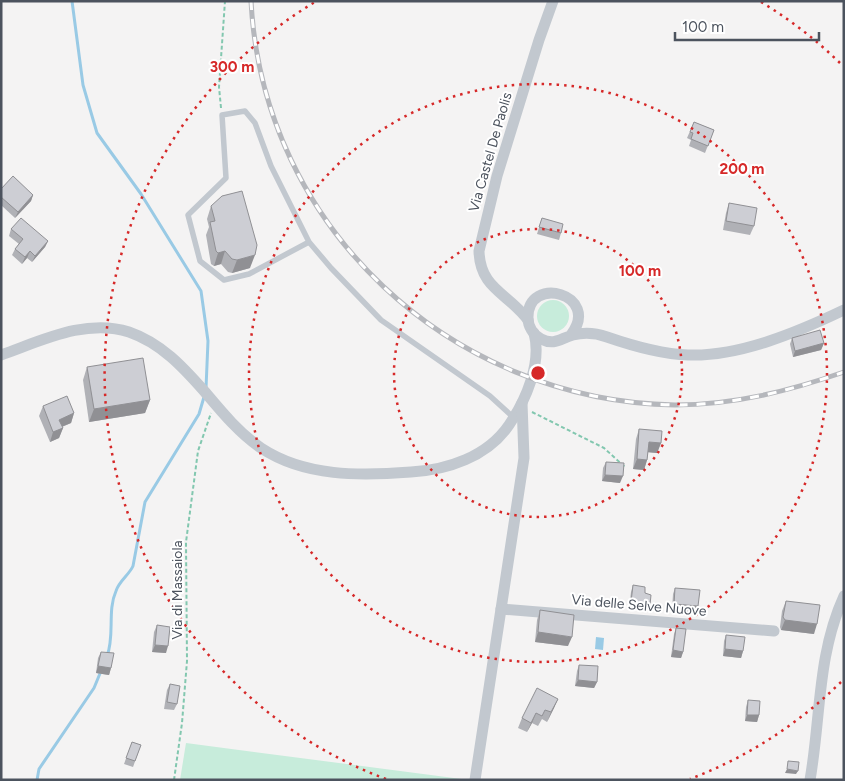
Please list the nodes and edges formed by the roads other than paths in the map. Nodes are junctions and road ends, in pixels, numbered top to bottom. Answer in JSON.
{"nodes":[{"id":1,"x":553,"y":1,"type":"edge"},
{"id":2,"x":309,"y":242,"type":"junction"},
{"id":3,"x":536,"y":299,"type":"junction"},
{"id":4,"x":511,"y":302,"type":"junction"},
{"id":5,"x":844,"y":310,"type":"edge"},
{"id":6,"x":528,"y":320,"type":"junction"},
{"id":7,"x":578,"y":322,"type":"junction"},
{"id":8,"x":534,"y":333,"type":"junction"},
{"id":9,"x":571,"y":335,"type":"junction"},
{"id":10,"x":601,"y":335,"type":"junction"},
{"id":11,"x":555,"y":342,"type":"junction"},
{"id":12,"x":1,"y":355,"type":"edge"},
{"id":13,"x":536,"y":360,"type":"junction"},
{"id":14,"x":523,"y":405,"type":"junction"},
{"id":15,"x":514,"y":418,"type":"junction"},
{"id":16,"x":844,"y":596,"type":"edge"},
{"id":17,"x":501,"y":609,"type":"junction"},
{"id":18,"x":774,"y":631,"type":"dead end"},
{"id":19,"x":475,"y":780,"type":"edge"},
{"id":20,"x":810,"y":780,"type":"edge"}],
"edges":[{"from":1,"to":4,"type":"street","name":"Via Castel De Paolis"},
{"from":2,"to":2,"type":"lane"},
{"from":2,"to":15,"type":"lane"},
{"from":3,"to":4,"type":"street"},
{"from":3,"to":6,"type":"street"},
{"from":3,"to":7,"type":"street"},
{"from":4,"to":6,"type":"street","name":"Via Castel De Paolis"},
{"from":5,"to":10,"type":"street"},
{"from":6,"to":8,"type":"street"},
{"from":7,"to":9,"type":"street"},
{"from":7,"to":10,"type":"street"},
{"from":8,"to":11,"type":"street"},
{"from":8,"to":13,"type":"street"},
{"from":9,"to":10,"type":"street"},
{"from":9,"to":11,"type":"street"},
{"from":11,"to":13,"type":"street"},
{"from":12,"to":15,"type":"street"},
{"from":13,"to":14,"type":"street"},
{"from":14,"to":15,"type":"street"},
{"from":14,"to":17,"type":"street"},
{"from":16,"to":20,"type":"street"},
{"from":17,"to":18,"type":"street","name":"Via delle Selve Nuove"},
{"from":17,"to":19,"type":"street"}]}
